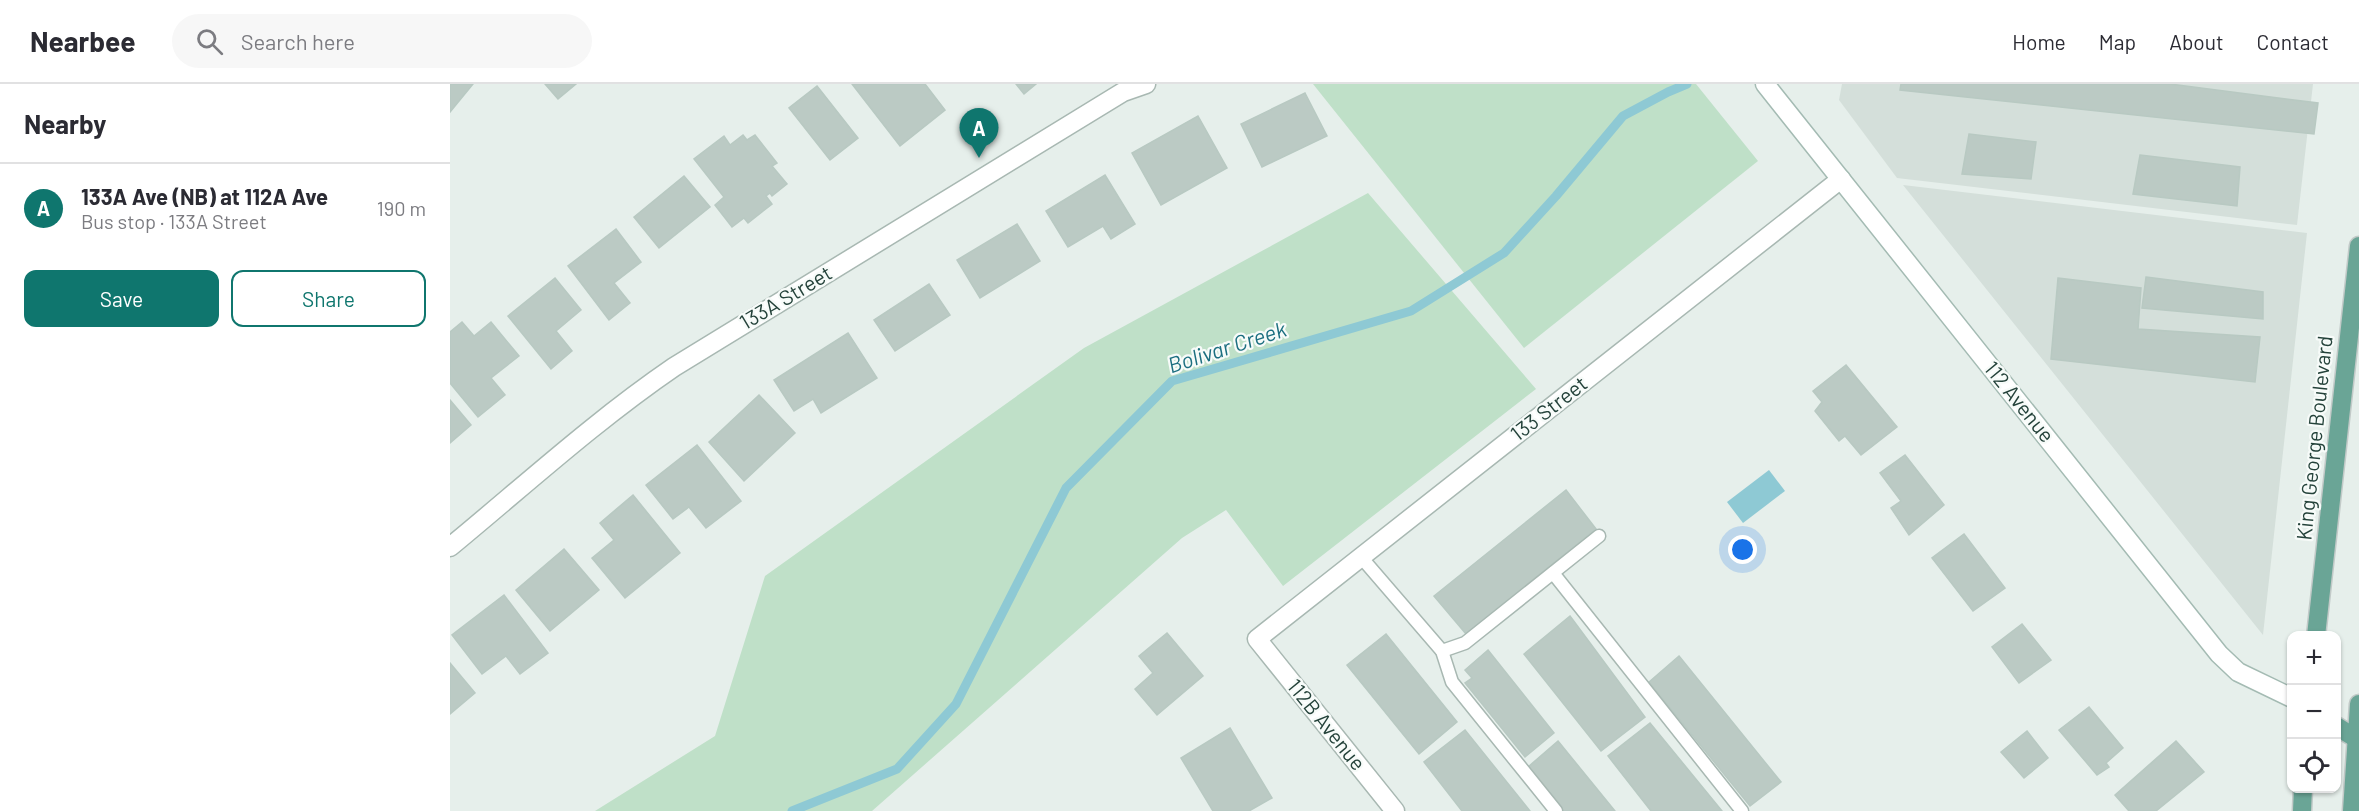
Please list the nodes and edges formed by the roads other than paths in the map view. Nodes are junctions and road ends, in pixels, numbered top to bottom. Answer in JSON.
{"nodes":[{"id":1,"x":1146,"y":84,"type":"edge"},
{"id":2,"x":1765,"y":84,"type":"edge"},
{"id":3,"x":1841,"y":179,"type":"junction"},
{"id":4,"x":2359,"y":246,"type":"edge"},
{"id":5,"x":1599,"y":536,"type":"dead end"},
{"id":6,"x":450,"y":547,"type":"edge"},
{"id":7,"x":1361,"y":557,"type":"junction"},
{"id":8,"x":1553,"y":573,"type":"junction"},
{"id":9,"x":2317,"y":631,"type":"edge"},
{"id":10,"x":1257,"y":639,"type":"joint"},
{"id":11,"x":1442,"y":651,"type":"junction"},
{"id":12,"x":2287,"y":696,"type":"edge"},
{"id":13,"x":2359,"y":704,"type":"edge"},
{"id":14,"x":2341,"y":729,"type":"edge"},
{"id":15,"x":2356,"y":739,"type":"junction"},
{"id":16,"x":2303,"y":793,"type":"edge"},
{"id":17,"x":1395,"y":811,"type":"edge"},
{"id":18,"x":1556,"y":811,"type":"edge"},
{"id":19,"x":1742,"y":811,"type":"edge"},
{"id":20,"x":2302,"y":811,"type":"edge"},
{"id":21,"x":2352,"y":811,"type":"edge"}],
"edges":[{"from":1,"to":6,"type":"street","name":"133A Street"},
{"from":2,"to":3,"type":"street","name":"112 Avenue"},
{"from":3,"to":7,"type":"street","name":"133 Street"},
{"from":3,"to":12,"type":"street","name":"112 Avenue"},
{"from":4,"to":9,"type":"main road","name":"King George Boulevard"},
{"from":5,"to":8,"type":"lane"},
{"from":7,"to":10,"type":"street","name":"133 Street"},
{"from":7,"to":11,"type":"lane"},
{"from":8,"to":11,"type":"lane"},
{"from":8,"to":19,"type":"lane"},
{"from":10,"to":17,"type":"street","name":"112B Avenue"},
{"from":11,"to":18,"type":"lane"},
{"from":13,"to":15,"type":"main road"},
{"from":14,"to":15,"type":"main road"},
{"from":15,"to":21,"type":"main road"},
{"from":16,"to":20,"type":"main road"}]}
